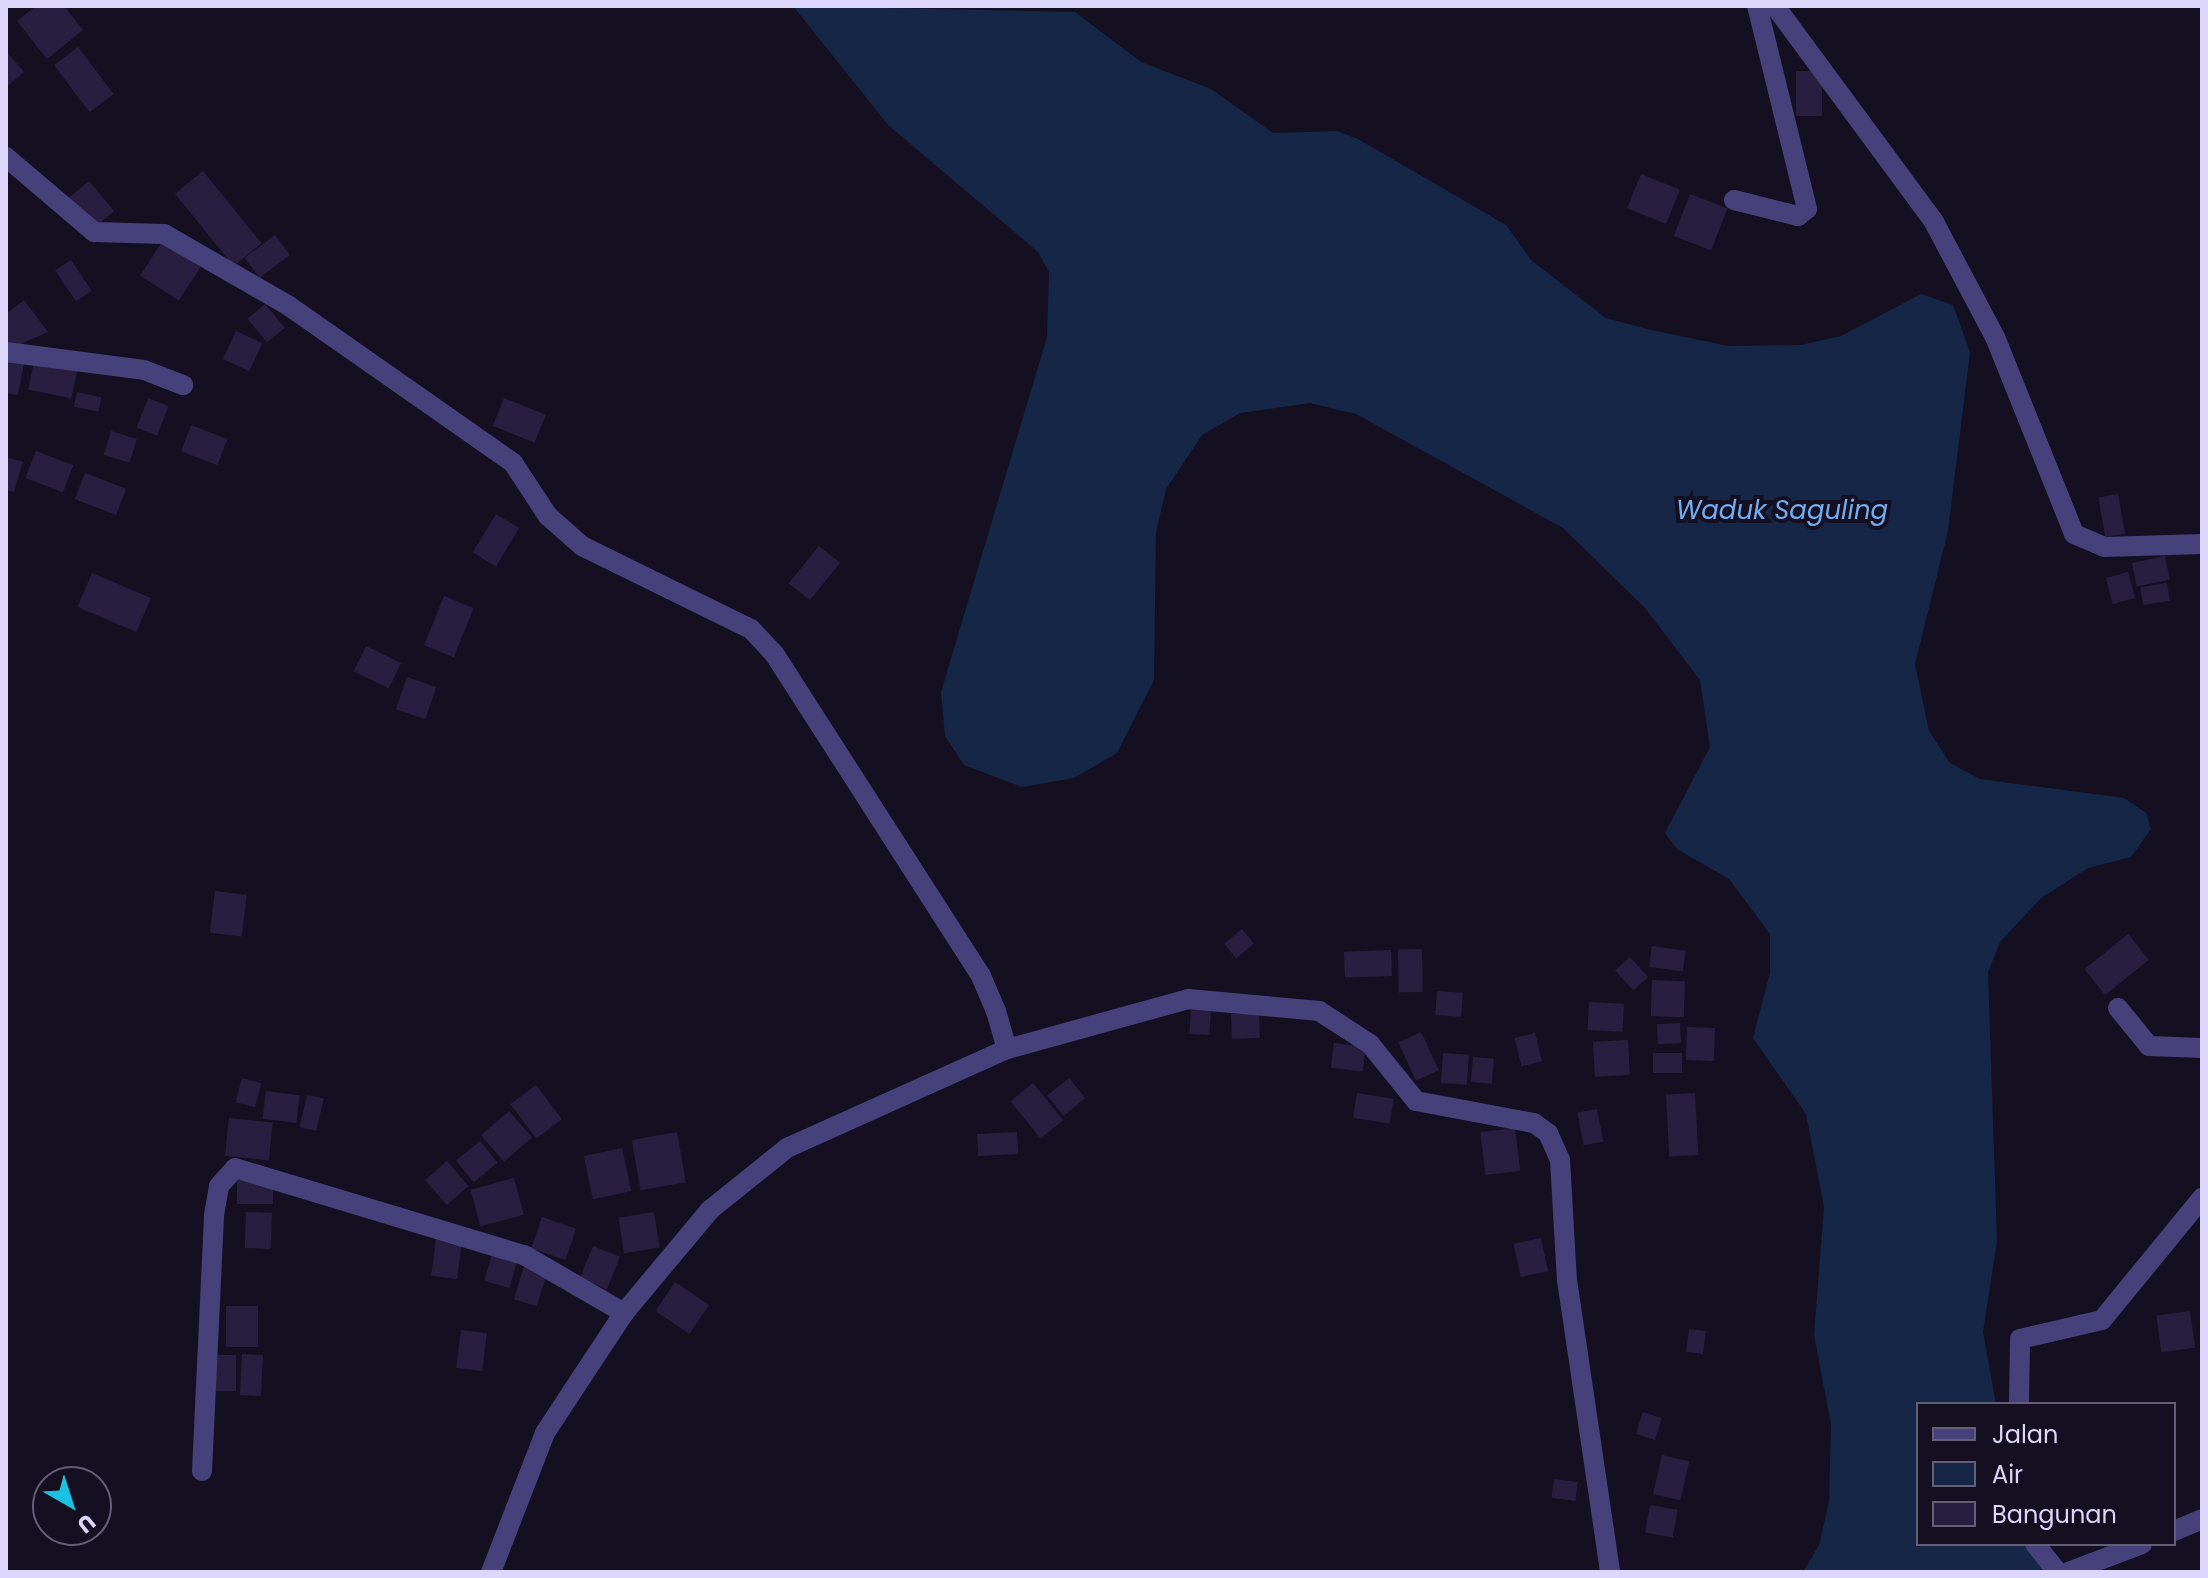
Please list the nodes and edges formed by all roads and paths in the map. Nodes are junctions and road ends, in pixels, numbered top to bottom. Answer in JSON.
{"nodes":[{"id":1,"x":1757,"y":6,"type":"edge"},
{"id":2,"x":1775,"y":6,"type":"edge"},
{"id":3,"x":6,"y":157,"type":"edge"},
{"id":4,"x":1734,"y":200,"type":"dead end"},
{"id":5,"x":6,"y":352,"type":"edge"},
{"id":6,"x":183,"y":385,"type":"dead end"},
{"id":7,"x":2202,"y":544,"type":"edge"},
{"id":8,"x":2118,"y":1008,"type":"dead end"},
{"id":9,"x":2202,"y":1048,"type":"edge"},
{"id":10,"x":1007,"y":1049,"type":"junction"},
{"id":11,"x":2202,"y":1198,"type":"edge"},
{"id":12,"x":624,"y":1313,"type":"junction"},
{"id":13,"x":2019,"y":1402,"type":"edge"},
{"id":14,"x":202,"y":1471,"type":"dead end"},
{"id":15,"x":2202,"y":1519,"type":"edge"},
{"id":16,"x":2176,"y":1530,"type":"edge"},
{"id":17,"x":2037,"y":1546,"type":"edge"},
{"id":18,"x":2137,"y":1546,"type":"edge"},
{"id":19,"x":491,"y":1572,"type":"edge"},
{"id":20,"x":1610,"y":1572,"type":"edge"},
{"id":21,"x":2058,"y":1572,"type":"edge"},
{"id":22,"x":2068,"y":1572,"type":"edge"}],
"edges":[{"from":1,"to":4,"type":"street"},
{"from":2,"to":7,"type":"street"},
{"from":3,"to":10,"type":"street"},
{"from":5,"to":6,"type":"street"},
{"from":8,"to":9,"type":"street"},
{"from":10,"to":12,"type":"street"},
{"from":10,"to":20,"type":"street"},
{"from":11,"to":13,"type":"street"},
{"from":12,"to":14,"type":"street"},
{"from":12,"to":19,"type":"street"},
{"from":15,"to":16,"type":"street"},
{"from":17,"to":21,"type":"street"},
{"from":18,"to":22,"type":"street"}]}
